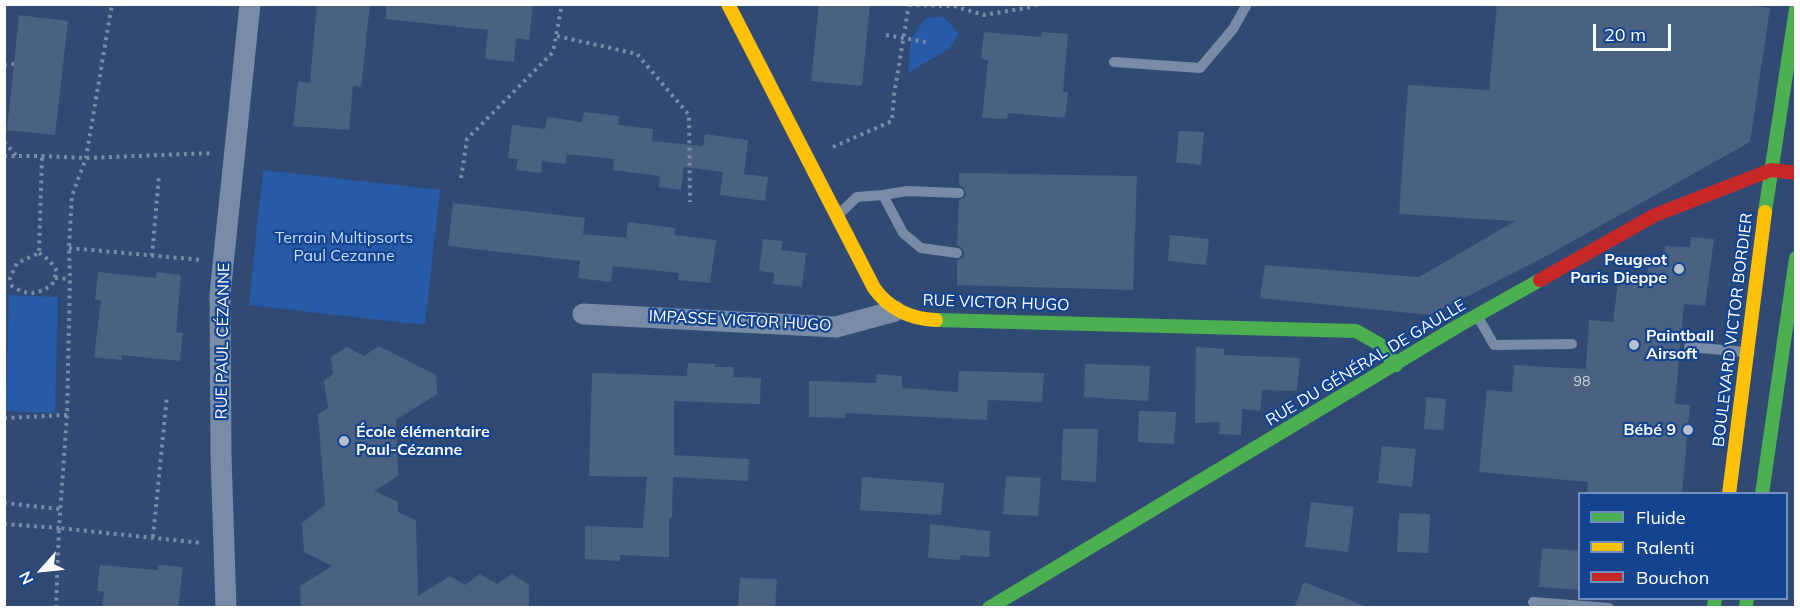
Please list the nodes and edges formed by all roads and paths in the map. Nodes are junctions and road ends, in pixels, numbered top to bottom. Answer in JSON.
{"nodes":[{"id":1,"x":112,"y":4,"type":"edge"},
{"id":2,"x":250,"y":4,"type":"edge"},
{"id":3,"x":562,"y":4,"type":"edge"},
{"id":4,"x":728,"y":4,"type":"edge"},
{"id":5,"x":1037,"y":4,"type":"edge"},
{"id":6,"x":1247,"y":4,"type":"edge"},
{"id":7,"x":909,"y":5,"type":"edge"},
{"id":8,"x":1796,"y":9,"type":"edge"},
{"id":9,"x":886,"y":35,"type":"dead end"},
{"id":10,"x":558,"y":36,"type":"junction"},
{"id":11,"x":904,"y":38,"type":"junction"},
{"id":12,"x":926,"y":42,"type":"dead end"},
{"id":13,"x":1114,"y":62,"type":"dead end"},
{"id":14,"x":14,"y":64,"type":"dead end"},
{"id":15,"x":4,"y":65,"type":"edge"},
{"id":16,"x":4,"y":142,"type":"edge"},
{"id":17,"x":235,"y":155,"type":"junction"},
{"id":18,"x":4,"y":156,"type":"edge"},
{"id":19,"x":17,"y":156,"type":"junction"},
{"id":20,"x":42,"y":156,"type":"junction"},
{"id":21,"x":86,"y":158,"type":"junction"},
{"id":22,"x":807,"y":159,"type":"junction"},
{"id":23,"x":1771,"y":170,"type":"junction"},
{"id":24,"x":1796,"y":173,"type":"edge"},
{"id":25,"x":159,"y":175,"type":"dead end"},
{"id":26,"x":461,"y":177,"type":"dead end"},
{"id":27,"x":959,"y":193,"type":"dead end"},
{"id":28,"x":884,"y":195,"type":"junction"},
{"id":29,"x":690,"y":202,"type":"dead end"},
{"id":30,"x":836,"y":216,"type":"junction"},
{"id":31,"x":69,"y":248,"type":"junction"},
{"id":32,"x":39,"y":252,"type":"junction"},
{"id":33,"x":957,"y":253,"type":"dead end"},
{"id":34,"x":152,"y":256,"type":"junction"},
{"id":35,"x":1796,"y":258,"type":"edge"},
{"id":36,"x":224,"y":262,"type":"junction"},
{"id":37,"x":55,"y":278,"type":"junction"},
{"id":38,"x":70,"y":279,"type":"junction"},
{"id":39,"x":895,"y":311,"type":"junction"},
{"id":40,"x":583,"y":314,"type":"dead end"},
{"id":41,"x":1477,"y":315,"type":"junction"},
{"id":42,"x":1572,"y":344,"type":"dead end"},
{"id":43,"x":1689,"y":347,"type":"dead end"},
{"id":44,"x":1746,"y":352,"type":"junction"},
{"id":45,"x":1396,"y":365,"type":"junction"},
{"id":46,"x":167,"y":396,"type":"dead end"},
{"id":47,"x":67,"y":415,"type":"junction"},
{"id":48,"x":4,"y":418,"type":"edge"},
{"id":49,"x":1729,"y":492,"type":"edge"},
{"id":50,"x":1762,"y":492,"type":"edge"},
{"id":51,"x":4,"y":503,"type":"edge"},
{"id":52,"x":60,"y":508,"type":"junction"},
{"id":53,"x":4,"y":524,"type":"edge"},
{"id":54,"x":59,"y":528,"type":"junction"},
{"id":55,"x":153,"y":537,"type":"junction"},
{"id":56,"x":224,"y":545,"type":"junction"},
{"id":57,"x":1533,"y":602,"type":"dead end"},
{"id":58,"x":56,"y":608,"type":"edge"},
{"id":59,"x":226,"y":608,"type":"edge"},
{"id":60,"x":989,"y":608,"type":"edge"},
{"id":61,"x":1610,"y":608,"type":"edge"}],
"edges":[{"from":1,"to":21,"type":"path"},
{"from":2,"to":17,"type":"street","name":"RUE PAUL CÉZANNE"},
{"from":3,"to":10,"type":"path"},
{"from":4,"to":22,"type":"street"},
{"from":5,"to":7,"type":"path"},
{"from":6,"to":13,"type":"lane"},
{"from":7,"to":11,"type":"path"},
{"from":8,"to":23,"type":"street","name":"BOULEVARD VICTOR BORDIER"},
{"from":9,"to":11,"type":"path"},
{"from":10,"to":26,"type":"path"},
{"from":10,"to":29,"type":"path"},
{"from":11,"to":12,"type":"path"},
{"from":11,"to":22,"type":"path"},
{"from":14,"to":15,"type":"path"},
{"from":16,"to":19,"type":"path"},
{"from":17,"to":21,"type":"path"},
{"from":17,"to":36,"type":"street","name":"RUE PAUL CÉZANNE"},
{"from":18,"to":19,"type":"path"},
{"from":19,"to":20,"type":"path"},
{"from":20,"to":21,"type":"path"},
{"from":20,"to":32,"type":"path"},
{"from":21,"to":31,"type":"path"},
{"from":22,"to":30,"type":"street"},
{"from":23,"to":24,"type":"street"},
{"from":23,"to":41,"type":"street","name":"RUE DU GÉNÉRAL DE GAULLE"},
{"from":23,"to":44,"type":"street","name":"BOULEVARD VICTOR BORDIER"},
{"from":25,"to":34,"type":"path"},
{"from":27,"to":28,"type":"lane"},
{"from":28,"to":30,"type":"lane"},
{"from":28,"to":33,"type":"lane"},
{"from":30,"to":39,"type":"street"},
{"from":31,"to":34,"type":"path"},
{"from":31,"to":38,"type":"path"},
{"from":32,"to":37,"type":"path"},
{"from":32,"to":37,"type":"path"},
{"from":34,"to":36,"type":"path"},
{"from":35,"to":50,"type":"street"},
{"from":36,"to":56,"type":"street","name":"RUE PAUL CÉZANNE"},
{"from":37,"to":38,"type":"path"},
{"from":38,"to":47,"type":"path"},
{"from":39,"to":40,"type":"street","name":"IMPASSE VICTOR HUGO"},
{"from":39,"to":45,"type":"street","name":"RUE VICTOR HUGO"},
{"from":41,"to":42,"type":"lane"},
{"from":41,"to":45,"type":"street","name":"RUE DU GÉNÉRAL DE GAULLE"},
{"from":43,"to":44,"type":"lane"},
{"from":44,"to":49,"type":"street","name":"BOULEVARD VICTOR BORDIER"},
{"from":45,"to":60,"type":"street","name":"RUE DU GÉNÉRAL DE GAULLE"},
{"from":46,"to":55,"type":"path"},
{"from":47,"to":48,"type":"path"},
{"from":47,"to":52,"type":"path"},
{"from":51,"to":52,"type":"path"},
{"from":52,"to":54,"type":"path"},
{"from":53,"to":54,"type":"path"},
{"from":54,"to":55,"type":"path"},
{"from":54,"to":58,"type":"path"},
{"from":55,"to":56,"type":"path"},
{"from":56,"to":59,"type":"street","name":"RUE PAUL CÉZANNE"},
{"from":57,"to":61,"type":"lane"}]}
